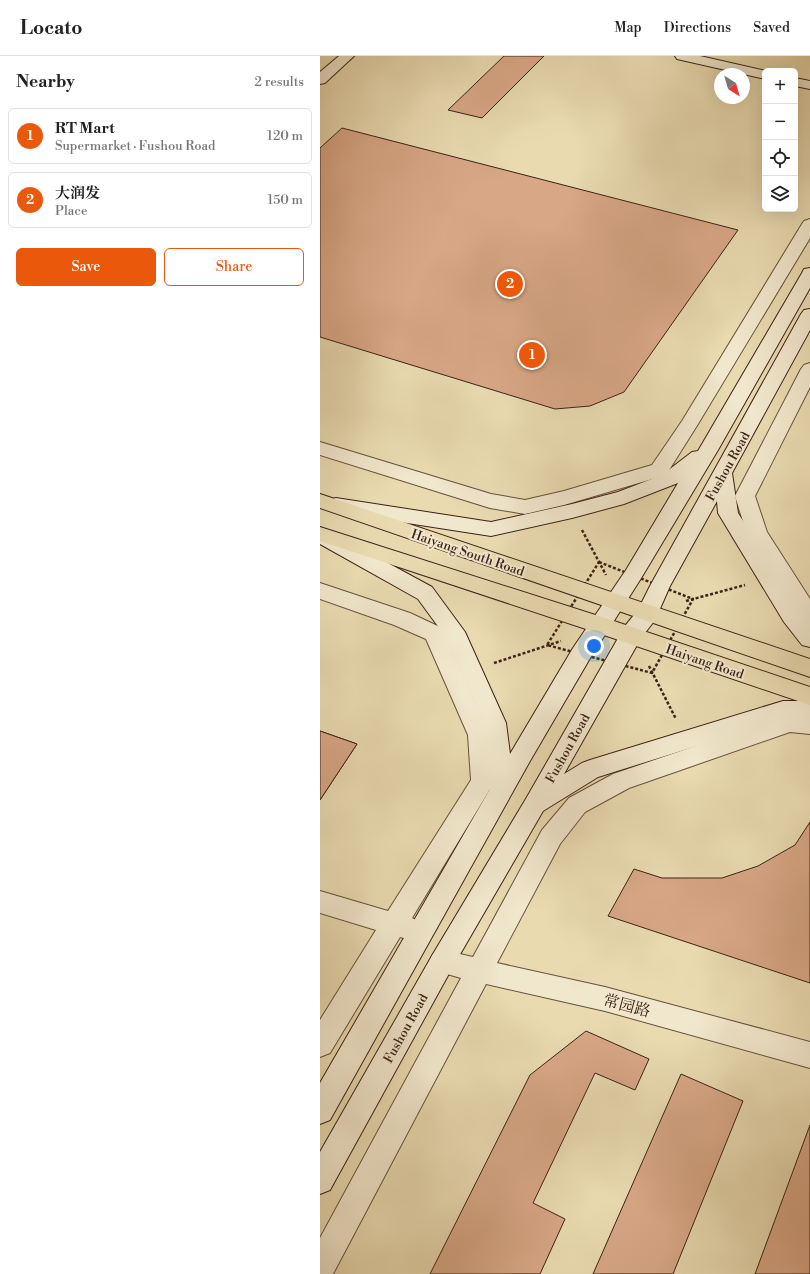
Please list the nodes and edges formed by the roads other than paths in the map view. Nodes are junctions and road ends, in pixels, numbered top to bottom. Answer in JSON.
{"nodes":[{"id":1,"x":347,"y":56,"type":"edge"},
{"id":2,"x":682,"y":56,"type":"edge"},
{"id":3,"x":762,"y":74,"type":"edge"},
{"id":4,"x":320,"y":80,"type":"edge"},
{"id":5,"x":798,"y":83,"type":"edge"},
{"id":6,"x":810,"y":85,"type":"edge"},
{"id":7,"x":810,"y":224,"type":"edge"},
{"id":8,"x":810,"y":273,"type":"edge"},
{"id":9,"x":810,"y":314,"type":"edge"},
{"id":10,"x":810,"y":369,"type":"edge"},
{"id":11,"x":320,"y":448,"type":"edge"},
{"id":12,"x":708,"y":450,"type":"junction"},
{"id":13,"x":723,"y":474,"type":"junction"},
{"id":14,"x":324,"y":502,"type":"edge"},
{"id":15,"x":320,"y":534,"type":"edge"},
{"id":16,"x":320,"y":591,"type":"edge"},
{"id":17,"x":615,"y":602,"type":"junction"},
{"id":18,"x":647,"y":614,"type":"junction"},
{"id":19,"x":810,"y":617,"type":"edge"},
{"id":20,"x":600,"y":625,"type":"junction"},
{"id":21,"x":631,"y":636,"type":"junction"},
{"id":22,"x":810,"y":639,"type":"edge"},
{"id":23,"x":810,"y":668,"type":"edge"},
{"id":24,"x":810,"y":696,"type":"edge"},
{"id":25,"x":810,"y":710,"type":"edge"},
{"id":26,"x":810,"y":725,"type":"edge"},
{"id":27,"x":502,"y":791,"type":"junction"},
{"id":28,"x":535,"y":804,"type":"junction"},
{"id":29,"x":320,"y":902,"type":"edge"},
{"id":30,"x":393,"y":924,"type":"junction"},
{"id":31,"x":422,"y":932,"type":"junction"},
{"id":32,"x":442,"y":962,"type":"junction"},
{"id":33,"x":479,"y":971,"type":"junction"},
{"id":34,"x":320,"y":1044,"type":"edge"},
{"id":35,"x":810,"y":1055,"type":"edge"},
{"id":36,"x":320,"y":1110,"type":"edge"},
{"id":37,"x":320,"y":1180,"type":"edge"},
{"id":38,"x":320,"y":1268,"type":"edge"}],
"edges":[{"from":1,"to":4,"type":"main road"},
{"from":2,"to":3,"type":"main road"},
{"from":5,"to":6,"type":"main road"},
{"from":7,"to":11,"type":"main road"},
{"from":8,"to":12,"type":"main road","name":"Fushou Road"},
{"from":9,"to":13,"type":"main road","name":"Fushou Road"},
{"from":10,"to":19,"type":"main road"},
{"from":12,"to":14,"type":"main road"},
{"from":12,"to":17,"type":"main road","name":"Fushou Road"},
{"from":13,"to":18,"type":"main road","name":"Fushou Road"},
{"from":13,"to":22,"type":"main road"},
{"from":14,"to":17,"type":"main road","name":"Haiyang South Road"},
{"from":15,"to":20,"type":"main road"},
{"from":15,"to":27,"type":"main road"},
{"from":16,"to":30,"type":"main road"},
{"from":17,"to":18,"type":"main road","name":"Haiyang Road"},
{"from":17,"to":20,"type":"main road","name":"Fushou Road"},
{"from":18,"to":21,"type":"main road","name":"Fushou Road"},
{"from":18,"to":23,"type":"main road","name":"Haiyang Road"},
{"from":20,"to":21,"type":"main road","name":"Haiyang Road"},
{"from":20,"to":27,"type":"main road","name":"Fushou Road"},
{"from":21,"to":24,"type":"main road","name":"Haiyang Road"},
{"from":21,"to":28,"type":"main road","name":"Fushou Road"},
{"from":25,"to":28,"type":"main road"},
{"from":26,"to":33,"type":"main road"},
{"from":27,"to":31,"type":"main road","name":"Fushou Road"},
{"from":28,"to":32,"type":"main road","name":"Fushou Road"},
{"from":29,"to":30,"type":"main road"},
{"from":30,"to":31,"type":"main road"},
{"from":30,"to":34,"type":"main road"},
{"from":31,"to":36,"type":"main road","name":"Fushou Road"},
{"from":32,"to":33,"type":"main road","name":"常园路"},
{"from":32,"to":37,"type":"main road","name":"Fushou Road"},
{"from":33,"to":35,"type":"main road","name":"常园路"},
{"from":33,"to":38,"type":"main road"}]}
